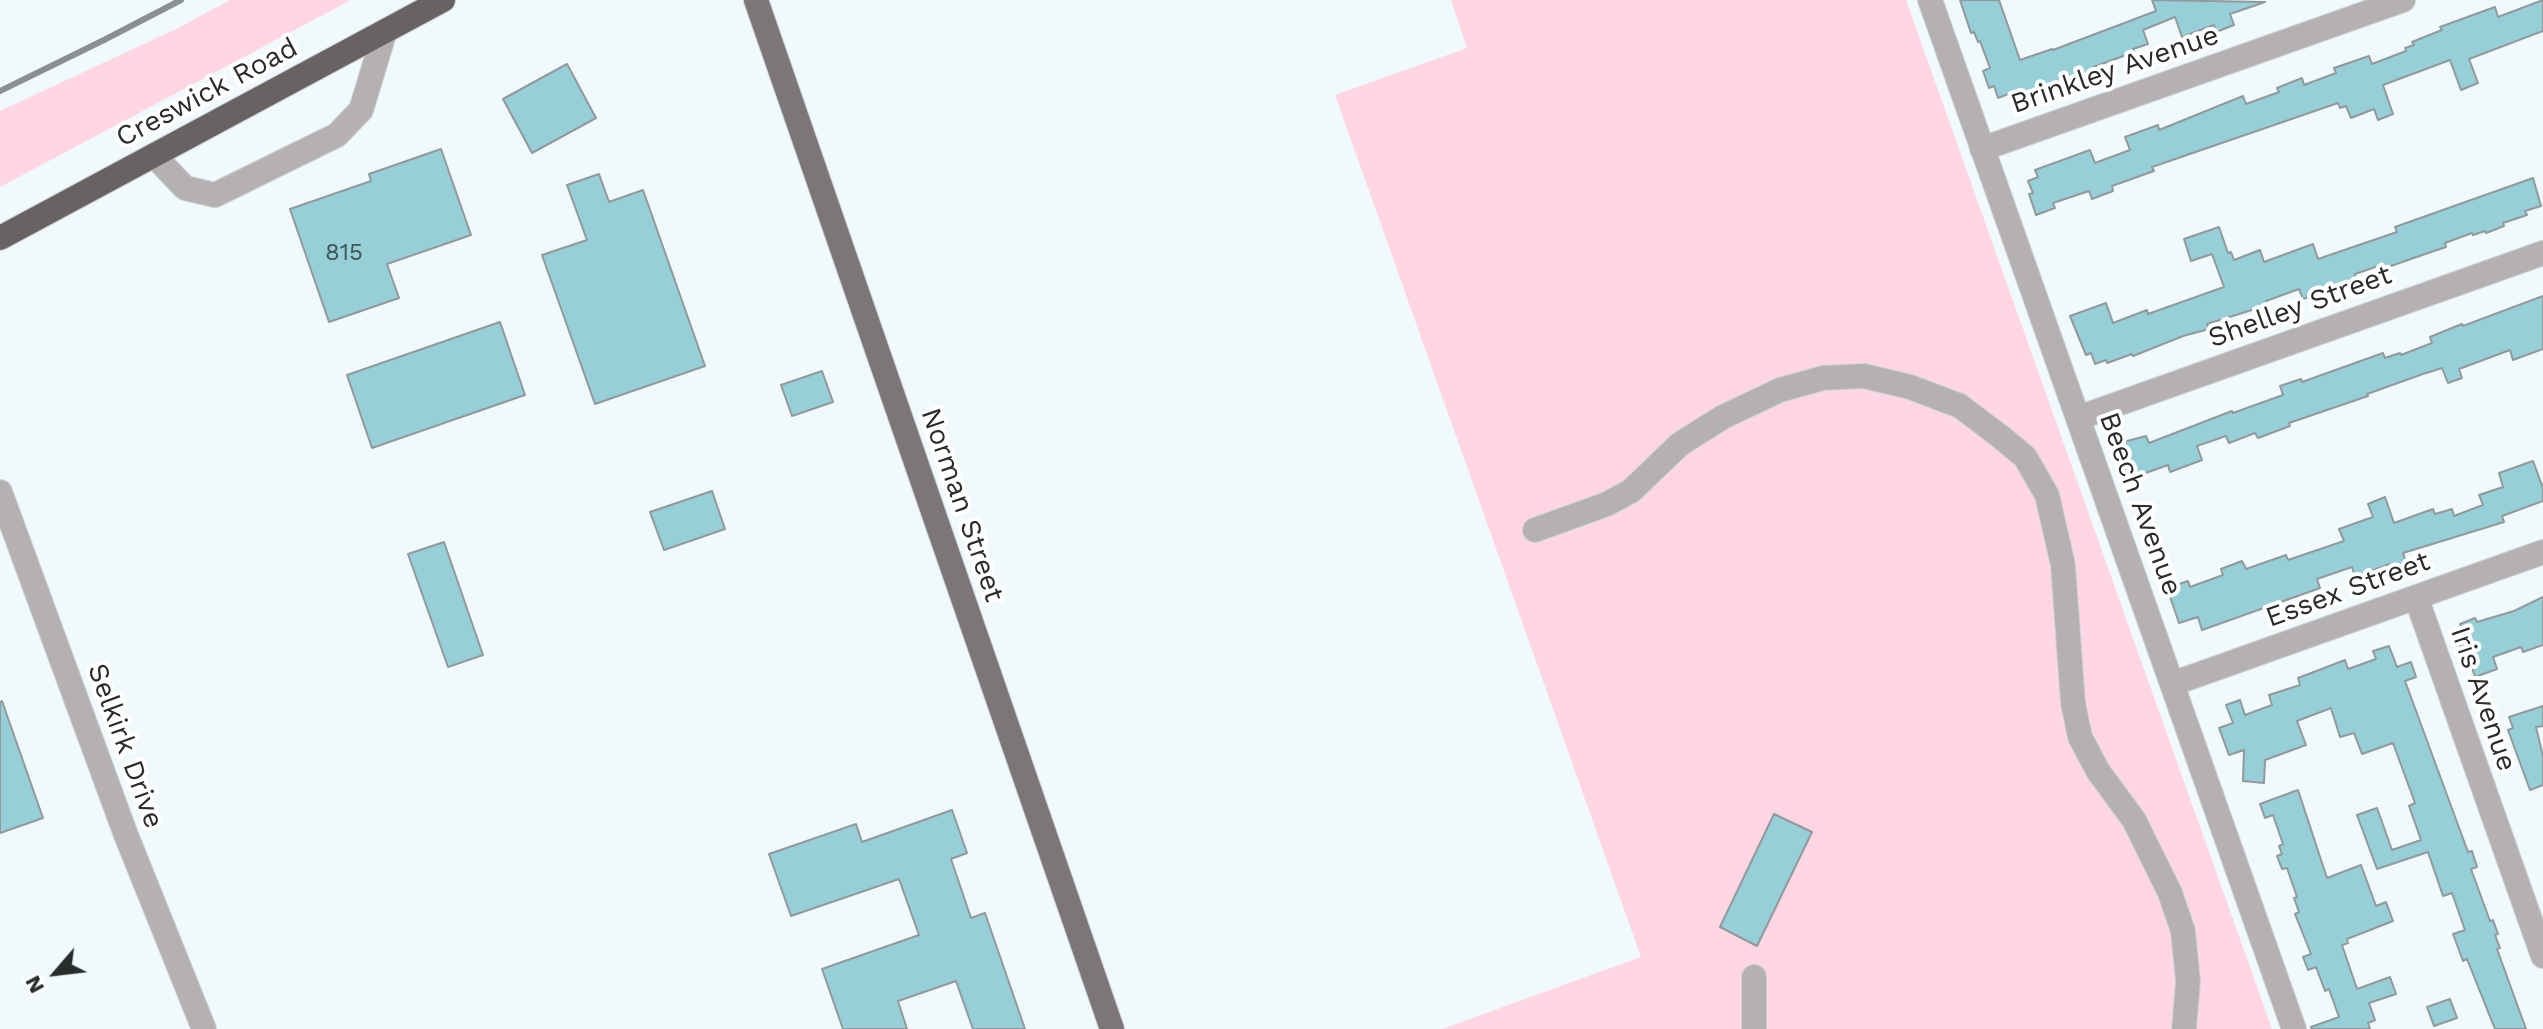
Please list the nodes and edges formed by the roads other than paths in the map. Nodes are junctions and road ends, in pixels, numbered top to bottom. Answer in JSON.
{"nodes":[{"id":1,"x":443,"y":0,"type":"edge"},
{"id":2,"x":756,"y":0,"type":"edge"},
{"id":3,"x":1930,"y":0,"type":"edge"},
{"id":4,"x":2403,"y":0,"type":"edge"},
{"id":5,"x":385,"y":31,"type":"junction"},
{"id":6,"x":1982,"y":149,"type":"junction"},
{"id":7,"x":158,"y":154,"type":"junction"},
{"id":8,"x":0,"y":238,"type":"edge"},
{"id":9,"x":2543,"y":253,"type":"edge"},
{"id":10,"x":2078,"y":418,"type":"junction"},
{"id":11,"x":0,"y":492,"type":"edge"},
{"id":12,"x":1535,"y":530,"type":"dead end"},
{"id":13,"x":2543,"y":552,"type":"edge"},
{"id":14,"x":2416,"y":597,"type":"junction"},
{"id":15,"x":2172,"y":684,"type":"junction"},
{"id":16,"x":2543,"y":956,"type":"edge"},
{"id":17,"x":1754,"y":977,"type":"dead end"},
{"id":18,"x":193,"y":1026,"type":"edge"},
{"id":19,"x":1112,"y":1029,"type":"edge"},
{"id":20,"x":1754,"y":1029,"type":"edge"},
{"id":21,"x":2184,"y":1029,"type":"edge"},
{"id":22,"x":2294,"y":1029,"type":"edge"}],
"edges":[{"from":1,"to":5,"type":"highway","name":"Creswick Road"},
{"from":2,"to":19,"type":"main road","name":"Norman Street"},
{"from":3,"to":6,"type":"street","name":"Beech Avenue"},
{"from":4,"to":6,"type":"street","name":"Brinkley Avenue"},
{"from":5,"to":7,"type":"highway","name":"Creswick Road"},
{"from":5,"to":7,"type":"street"},
{"from":6,"to":10,"type":"street","name":"Beech Avenue"},
{"from":7,"to":8,"type":"highway","name":"Creswick Road"},
{"from":9,"to":10,"type":"street","name":"Shelley Street"},
{"from":10,"to":15,"type":"street","name":"Beech Avenue"},
{"from":11,"to":18,"type":"street","name":"Selkirk Drive"},
{"from":12,"to":21,"type":"street"},
{"from":13,"to":14,"type":"street","name":"Essex Street"},
{"from":14,"to":15,"type":"street","name":"Essex Street"},
{"from":14,"to":16,"type":"street","name":"Iris Avenue"},
{"from":15,"to":22,"type":"street","name":"Beech Avenue"},
{"from":17,"to":20,"type":"street"}]}
